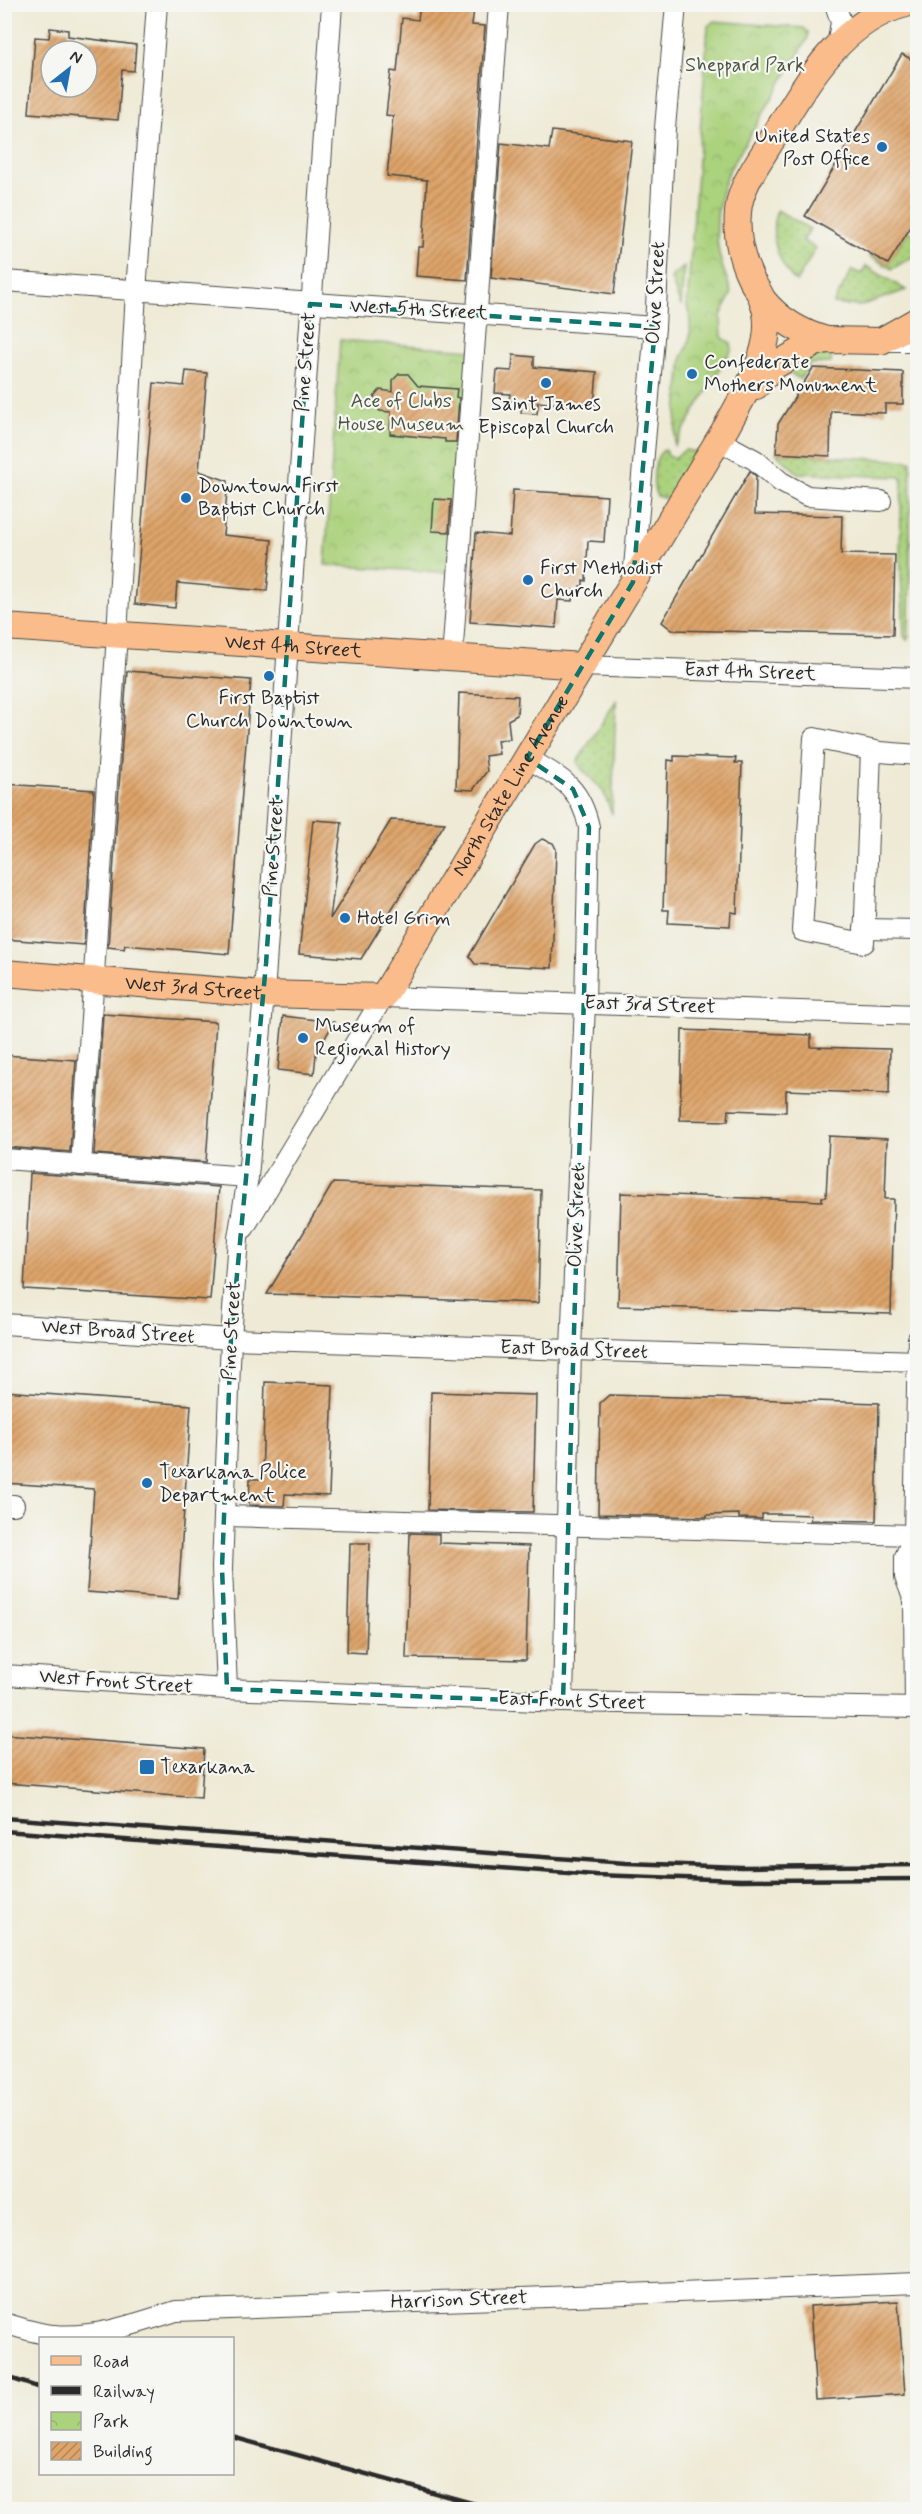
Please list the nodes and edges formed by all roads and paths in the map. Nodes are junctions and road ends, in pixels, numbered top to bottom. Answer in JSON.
{"nodes":[{"id":1,"x":157,"y":4,"type":"edge"},
{"id":2,"x":332,"y":4,"type":"edge"},
{"id":3,"x":499,"y":4,"type":"edge"},
{"id":4,"x":676,"y":4,"type":"edge"},
{"id":5,"x":835,"y":4,"type":"edge"},
{"id":6,"x":906,"y":4,"type":"edge"},
{"id":7,"x":837,"y":46,"type":"junction"},
{"id":8,"x":4,"y":281,"type":"edge"},
{"id":9,"x":136,"y":291,"type":"junction"},
{"id":10,"x":763,"y":300,"type":"junction"},
{"id":11,"x":310,"y":304,"type":"junction"},
{"id":12,"x":477,"y":314,"type":"junction"},
{"id":13,"x":918,"y":320,"type":"edge"},
{"id":14,"x":655,"y":327,"type":"junction"},
{"id":15,"x":827,"y":340,"type":"junction"},
{"id":16,"x":881,"y":341,"type":"junction"},
{"id":17,"x":918,"y":341,"type":"edge"},
{"id":18,"x":722,"y":433,"type":"junction"},
{"id":19,"x":880,"y":501,"type":"dead end"},
{"id":20,"x":633,"y":582,"type":"junction"},
{"id":21,"x":4,"y":627,"type":"edge"},
{"id":22,"x":117,"y":635,"type":"junction"},
{"id":23,"x":288,"y":647,"type":"junction"},
{"id":24,"x":452,"y":659,"type":"junction"},
{"id":25,"x":582,"y":666,"type":"junction"},
{"id":26,"x":918,"y":678,"type":"edge"},
{"id":27,"x":872,"y":750,"type":"junction"},
{"id":28,"x":918,"y":755,"type":"edge"},
{"id":29,"x":527,"y":758,"type":"junction"},
{"id":30,"x":864,"y":929,"type":"junction"},
{"id":31,"x":918,"y":930,"type":"edge"},
{"id":32,"x":4,"y":973,"type":"edge"},
{"id":33,"x":93,"y":980,"type":"junction"},
{"id":34,"x":264,"y":994,"type":"junction"},
{"id":35,"x":383,"y":997,"type":"junction"},
{"id":36,"x":585,"y":1003,"type":"junction"},
{"id":37,"x":918,"y":1015,"type":"edge"},
{"id":38,"x":4,"y":1159,"type":"edge"},
{"id":39,"x":81,"y":1165,"type":"junction"},
{"id":40,"x":248,"y":1177,"type":"junction"},
{"id":41,"x":238,"y":1238,"type":"junction"},
{"id":42,"x":4,"y":1324,"type":"edge"},
{"id":43,"x":231,"y":1339,"type":"junction"},
{"id":44,"x":918,"y":1339,"type":"edge"},
{"id":45,"x":571,"y":1349,"type":"junction"},
{"id":46,"x":917,"y":1361,"type":"edge"},
{"id":47,"x":224,"y":1516,"type":"junction"},
{"id":48,"x":567,"y":1526,"type":"junction"},
{"id":49,"x":916,"y":1538,"type":"edge"},
{"id":50,"x":916,"y":1596,"type":"edge"},
{"id":51,"x":4,"y":1675,"type":"edge"},
{"id":52,"x":227,"y":1689,"type":"junction"},
{"id":53,"x":563,"y":1702,"type":"junction"},
{"id":54,"x":916,"y":1708,"type":"edge"},
{"id":55,"x":918,"y":2283,"type":"edge"},
{"id":56,"x":4,"y":2323,"type":"edge"}],
"edges":[{"from":1,"to":9,"type":"street"},
{"from":2,"to":11,"type":"street","name":"Pine Street"},
{"from":3,"to":12,"type":"street"},
{"from":4,"to":14,"type":"street","name":"Olive Street"},
{"from":5,"to":7,"type":"street"},
{"from":6,"to":7,"type":"main road","name":"North State Line Avenue"},
{"from":7,"to":10,"type":"main road","name":"North State Line Avenue"},
{"from":8,"to":9,"type":"street","name":"West 5th Street"},
{"from":9,"to":11,"type":"street","name":"West 5th Street"},
{"from":9,"to":22,"type":"street"},
{"from":10,"to":15,"type":"main road"},
{"from":10,"to":18,"type":"main road","name":"North State Line Avenue"},
{"from":11,"to":12,"type":"street","name":"West 5th Street"},
{"from":11,"to":23,"type":"street","name":"Pine Street"},
{"from":12,"to":14,"type":"street","name":"West 5th Street"},
{"from":12,"to":24,"type":"street"},
{"from":13,"to":16,"type":"main road"},
{"from":14,"to":20,"type":"street","name":"Olive Street"},
{"from":15,"to":16,"type":"main road","name":"North State Line Avenue"},
{"from":15,"to":18,"type":"main road","name":"North State Line Avenue"},
{"from":16,"to":17,"type":"street"},
{"from":18,"to":19,"type":"street"},
{"from":18,"to":20,"type":"main road","name":"North State Line Avenue"},
{"from":20,"to":25,"type":"main road","name":"North State Line Avenue"},
{"from":21,"to":22,"type":"main road","name":"West 4th Street"},
{"from":22,"to":23,"type":"main road","name":"West 4th Street"},
{"from":22,"to":33,"type":"street"},
{"from":23,"to":24,"type":"main road","name":"West 4th Street"},
{"from":23,"to":34,"type":"street","name":"Pine Street"},
{"from":24,"to":25,"type":"main road","name":"West 4th Street"},
{"from":25,"to":26,"type":"street","name":"East 4th Street"},
{"from":25,"to":29,"type":"main road","name":"North State Line Avenue"},
{"from":27,"to":28,"type":"street"},
{"from":27,"to":30,"type":"street"},
{"from":27,"to":30,"type":"street"},
{"from":29,"to":35,"type":"main road","name":"North State Line Avenue"},
{"from":29,"to":36,"type":"street","name":"Olive Street"},
{"from":30,"to":31,"type":"street"},
{"from":32,"to":33,"type":"main road","name":"West 3rd Street"},
{"from":33,"to":34,"type":"main road","name":"West 3rd Street"},
{"from":33,"to":39,"type":"street"},
{"from":34,"to":35,"type":"main road","name":"West 3rd Street"},
{"from":34,"to":40,"type":"street","name":"Pine Street"},
{"from":35,"to":36,"type":"street","name":"East 3rd Street"},
{"from":35,"to":41,"type":"street","name":"North State Line Avenue"},
{"from":36,"to":37,"type":"street","name":"East 3rd Street"},
{"from":36,"to":45,"type":"street","name":"Olive Street"},
{"from":38,"to":39,"type":"street"},
{"from":39,"to":40,"type":"street"},
{"from":40,"to":41,"type":"street","name":"Pine Street"},
{"from":41,"to":43,"type":"street","name":"Pine Street"},
{"from":42,"to":43,"type":"street","name":"West Broad Street"},
{"from":43,"to":45,"type":"street","name":"East Broad Street"},
{"from":43,"to":47,"type":"street","name":"Pine Street"},
{"from":44,"to":46,"type":"street"},
{"from":45,"to":46,"type":"street","name":"East Broad Street"},
{"from":45,"to":48,"type":"street","name":"Olive Street"},
{"from":46,"to":49,"type":"street"},
{"from":47,"to":48,"type":"street"},
{"from":47,"to":52,"type":"street","name":"Pine Street"},
{"from":48,"to":49,"type":"street"},
{"from":48,"to":53,"type":"street","name":"Olive Street"},
{"from":49,"to":50,"type":"street"},
{"from":50,"to":54,"type":"street"},
{"from":51,"to":52,"type":"street","name":"West Front Street"},
{"from":52,"to":53,"type":"street","name":"East Front Street"},
{"from":53,"to":54,"type":"street","name":"East Front Street"},
{"from":55,"to":56,"type":"street","name":"Harrison Street"}]}
